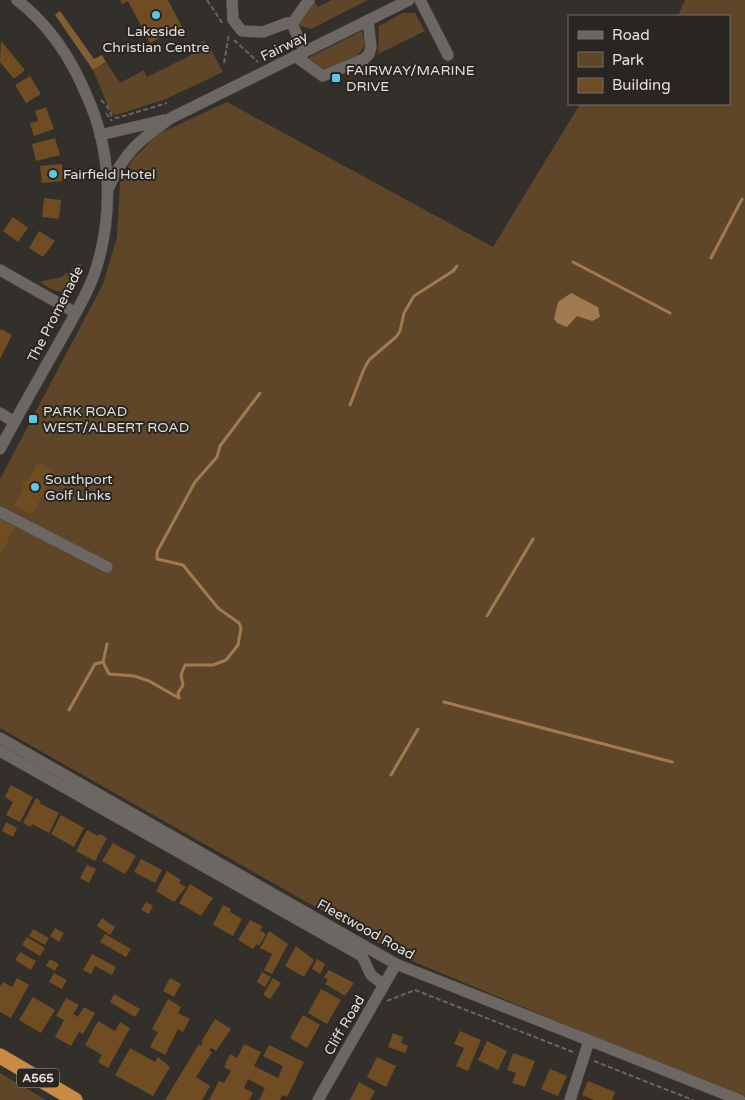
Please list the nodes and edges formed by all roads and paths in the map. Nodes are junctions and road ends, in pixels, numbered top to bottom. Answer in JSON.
{"nodes":[{"id":1,"x":17,"y":0,"type":"edge"},
{"id":2,"x":207,"y":0,"type":"edge"},
{"id":3,"x":232,"y":0,"type":"edge"},
{"id":4,"x":309,"y":0,"type":"edge"},
{"id":5,"x":409,"y":0,"type":"edge"},
{"id":6,"x":420,"y":0,"type":"edge"},
{"id":7,"x":368,"y":20,"type":"junction"},
{"id":8,"x":292,"y":24,"type":"junction"},
{"id":9,"x":231,"y":36,"type":"junction"},
{"id":10,"x":300,"y":54,"type":"junction"},
{"id":11,"x":448,"y":54,"type":"dead end"},
{"id":12,"x":224,"y":63,"type":"dead end"},
{"id":13,"x":268,"y":70,"type":"junction"},
{"id":14,"x":100,"y":100,"type":"dead end"},
{"id":15,"x":167,"y":103,"type":"dead end"},
{"id":16,"x":171,"y":118,"type":"junction"},
{"id":17,"x":100,"y":135,"type":"junction"},
{"id":18,"x":107,"y":190,"type":"junction"},
{"id":19,"x":0,"y":270,"type":"edge"},
{"id":20,"x":76,"y":313,"type":"junction"},
{"id":21,"x":0,"y":413,"type":"edge"},
{"id":22,"x":14,"y":422,"type":"junction"},
{"id":23,"x":0,"y":449,"type":"edge"},
{"id":24,"x":0,"y":512,"type":"edge"},
{"id":25,"x":108,"y":567,"type":"dead end"},
{"id":26,"x":0,"y":738,"type":"edge"},
{"id":27,"x":0,"y":751,"type":"edge"},
{"id":28,"x":396,"y":964,"type":"junction"},
{"id":29,"x":384,"y":985,"type":"junction"},
{"id":30,"x":371,"y":1007,"type":"junction"},
{"id":31,"x":589,"y":1041,"type":"junction"},
{"id":32,"x":0,"y":1056,"type":"edge"},
{"id":33,"x":585,"y":1057,"type":"junction"},
{"id":34,"x":75,"y":1100,"type":"edge"},
{"id":35,"x":318,"y":1100,"type":"edge"},
{"id":36,"x":570,"y":1100,"type":"edge"},
{"id":37,"x":693,"y":1100,"type":"edge"},
{"id":38,"x":740,"y":1100,"type":"edge"}],
"edges":[{"from":1,"to":17,"type":"street","name":"The Promenade"},
{"from":2,"to":9,"type":"path"},
{"from":3,"to":8,"type":"street"},
{"from":4,"to":8,"type":"street"},
{"from":5,"to":7,"type":"street","name":"Fairway"},
{"from":6,"to":11,"type":"street"},
{"from":7,"to":10,"type":"street","name":"Fairway"},
{"from":7,"to":10,"type":"street"},
{"from":8,"to":10,"type":"street"},
{"from":9,"to":12,"type":"path"},
{"from":9,"to":13,"type":"path"},
{"from":10,"to":13,"type":"street","name":"Fairway"},
{"from":13,"to":16,"type":"street","name":"Fairway"},
{"from":14,"to":15,"type":"path"},
{"from":16,"to":17,"type":"street","name":"Fairway"},
{"from":16,"to":18,"type":"street","name":"Fairway"},
{"from":17,"to":18,"type":"street","name":"The Promenade"},
{"from":18,"to":20,"type":"street","name":"The Promenade"},
{"from":19,"to":20,"type":"street"},
{"from":20,"to":22,"type":"street","name":"The Promenade"},
{"from":21,"to":22,"type":"street"},
{"from":22,"to":23,"type":"street","name":"The Promenade"},
{"from":24,"to":25,"type":"street"},
{"from":26,"to":28,"type":"street","name":"Fleetwood Road"},
{"from":27,"to":29,"type":"street"},
{"from":28,"to":29,"type":"street","name":"Cliff Road"},
{"from":28,"to":31,"type":"street","name":"Fleetwood Road"},
{"from":29,"to":30,"type":"street","name":"Cliff Road"},
{"from":30,"to":33,"type":"path"},
{"from":30,"to":35,"type":"street","name":"Cliff Road"},
{"from":31,"to":33,"type":"street"},
{"from":31,"to":38,"type":"street","name":"Fleetwood Road"},
{"from":32,"to":34,"type":"highway","number":"A565"},
{"from":33,"to":36,"type":"street"},
{"from":33,"to":37,"type":"path"}]}
